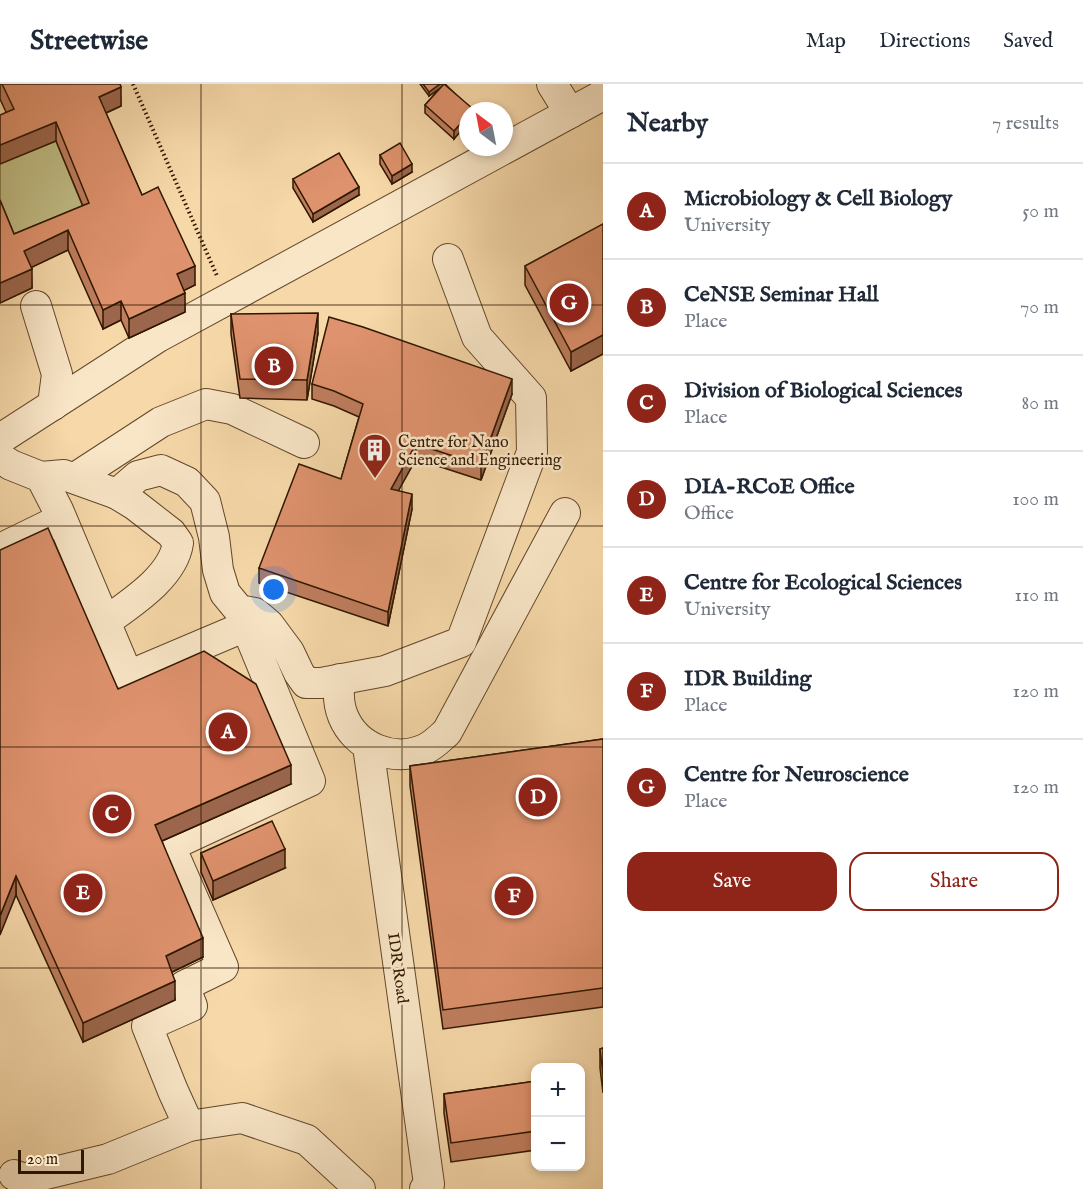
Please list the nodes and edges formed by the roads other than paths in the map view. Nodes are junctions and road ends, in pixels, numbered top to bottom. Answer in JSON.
{"nodes":[{"id":1,"x":552,"y":84,"type":"edge"},
{"id":2,"x":603,"y":95,"type":"edge"},
{"id":3,"x":570,"y":113,"type":"junction"},
{"id":4,"x":448,"y":259,"type":"dead end"},
{"id":5,"x":36,"y":306,"type":"dead end"},
{"id":6,"x":53,"y":405,"type":"junction"},
{"id":7,"x":0,"y":439,"type":"edge"},
{"id":8,"x":304,"y":443,"type":"dead end"},
{"id":9,"x":0,"y":458,"type":"edge"},
{"id":10,"x":40,"y":477,"type":"junction"},
{"id":11,"x":75,"y":478,"type":"junction"},
{"id":12,"x":117,"y":494,"type":"junction"},
{"id":13,"x":565,"y":513,"type":"dead end"},
{"id":14,"x":62,"y":521,"type":"junction"},
{"id":15,"x":0,"y":549,"type":"edge"},
{"id":16,"x":105,"y":622,"type":"junction"},
{"id":17,"x":340,"y":679,"type":"junction"},
{"id":18,"x":368,"y":746,"type":"junction"},
{"id":19,"x":189,"y":1126,"type":"junction"},
{"id":20,"x":13,"y":1174,"type":"edge"},
{"id":21,"x":360,"y":1189,"type":"edge"},
{"id":22,"x":425,"y":1189,"type":"edge"}],
"edges":[{"from":1,"to":3,"type":"lane"},
{"from":2,"to":3,"type":"lane"},
{"from":3,"to":6,"type":"lane"},
{"from":4,"to":17,"type":"lane"},
{"from":5,"to":6,"type":"lane"},
{"from":6,"to":7,"type":"lane"},
{"from":8,"to":11,"type":"lane"},
{"from":9,"to":10,"type":"lane"},
{"from":10,"to":11,"type":"lane"},
{"from":10,"to":14,"type":"lane"},
{"from":11,"to":12,"type":"lane"},
{"from":12,"to":16,"type":"lane"},
{"from":12,"to":17,"type":"lane"},
{"from":13,"to":18,"type":"lane"},
{"from":14,"to":15,"type":"lane"},
{"from":14,"to":16,"type":"lane"},
{"from":16,"to":19,"type":"lane"},
{"from":17,"to":18,"type":"lane"},
{"from":18,"to":22,"type":"lane","name":"IDR Road"},
{"from":19,"to":20,"type":"lane"},
{"from":19,"to":21,"type":"lane"}]}
